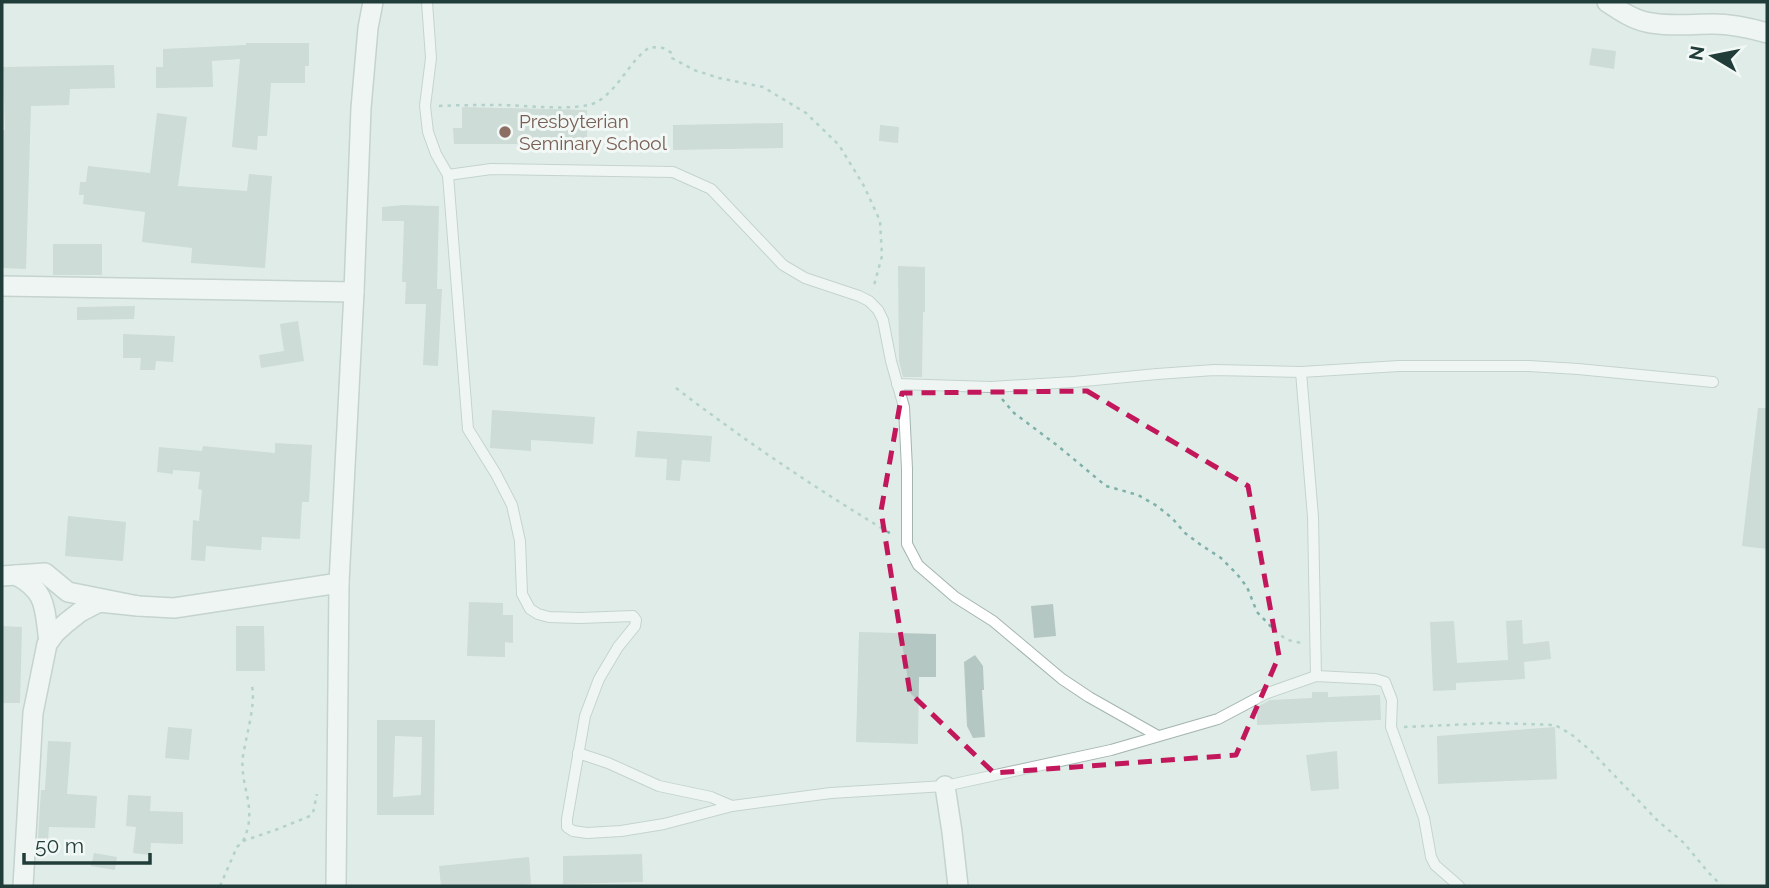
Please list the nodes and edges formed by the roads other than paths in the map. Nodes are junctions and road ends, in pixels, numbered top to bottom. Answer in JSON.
{"nodes":[{"id":1,"x":373,"y":2,"type":"edge"},
{"id":2,"x":426,"y":2,"type":"edge"},
{"id":3,"x":1607,"y":2,"type":"edge"},
{"id":4,"x":1767,"y":33,"type":"edge"},
{"id":5,"x":447,"y":175,"type":"junction"},
{"id":6,"x":2,"y":286,"type":"edge"},
{"id":7,"x":354,"y":292,"type":"junction"},
{"id":8,"x":1301,"y":372,"type":"junction"},
{"id":9,"x":1713,"y":382,"type":"dead end"},
{"id":10,"x":897,"y":384,"type":"junction"},
{"id":11,"x":9,"y":576,"type":"edge"},
{"id":12,"x":339,"y":583,"type":"junction"},
{"id":13,"x":138,"y":606,"type":"junction"},
{"id":14,"x":49,"y":641,"type":"junction"},
{"id":15,"x":1316,"y":676,"type":"junction"},
{"id":16,"x":1158,"y":736,"type":"junction"},
{"id":17,"x":578,"y":753,"type":"junction"},
{"id":18,"x":945,"y":786,"type":"junction"},
{"id":19,"x":732,"y":806,"type":"junction"},
{"id":20,"x":23,"y":886,"type":"edge"},
{"id":21,"x":336,"y":886,"type":"edge"},
{"id":22,"x":958,"y":886,"type":"edge"},
{"id":23,"x":1459,"y":886,"type":"edge"}],
"edges":[{"from":1,"to":7,"type":"street"},
{"from":2,"to":5,"type":"lane"},
{"from":3,"to":4,"type":"street"},
{"from":5,"to":10,"type":"lane"},
{"from":5,"to":17,"type":"lane"},
{"from":6,"to":7,"type":"street"},
{"from":7,"to":12,"type":"street"},
{"from":8,"to":9,"type":"lane"},
{"from":8,"to":10,"type":"lane"},
{"from":8,"to":15,"type":"lane"},
{"from":10,"to":16,"type":"lane"},
{"from":11,"to":13,"type":"street"},
{"from":11,"to":14,"type":"street"},
{"from":12,"to":13,"type":"street"},
{"from":12,"to":21,"type":"street"},
{"from":13,"to":14,"type":"street"},
{"from":14,"to":20,"type":"street"},
{"from":15,"to":16,"type":"lane"},
{"from":15,"to":23,"type":"lane"},
{"from":16,"to":18,"type":"lane"},
{"from":17,"to":19,"type":"lane"},
{"from":17,"to":19,"type":"lane"},
{"from":18,"to":19,"type":"lane"},
{"from":18,"to":22,"type":"street"}]}
